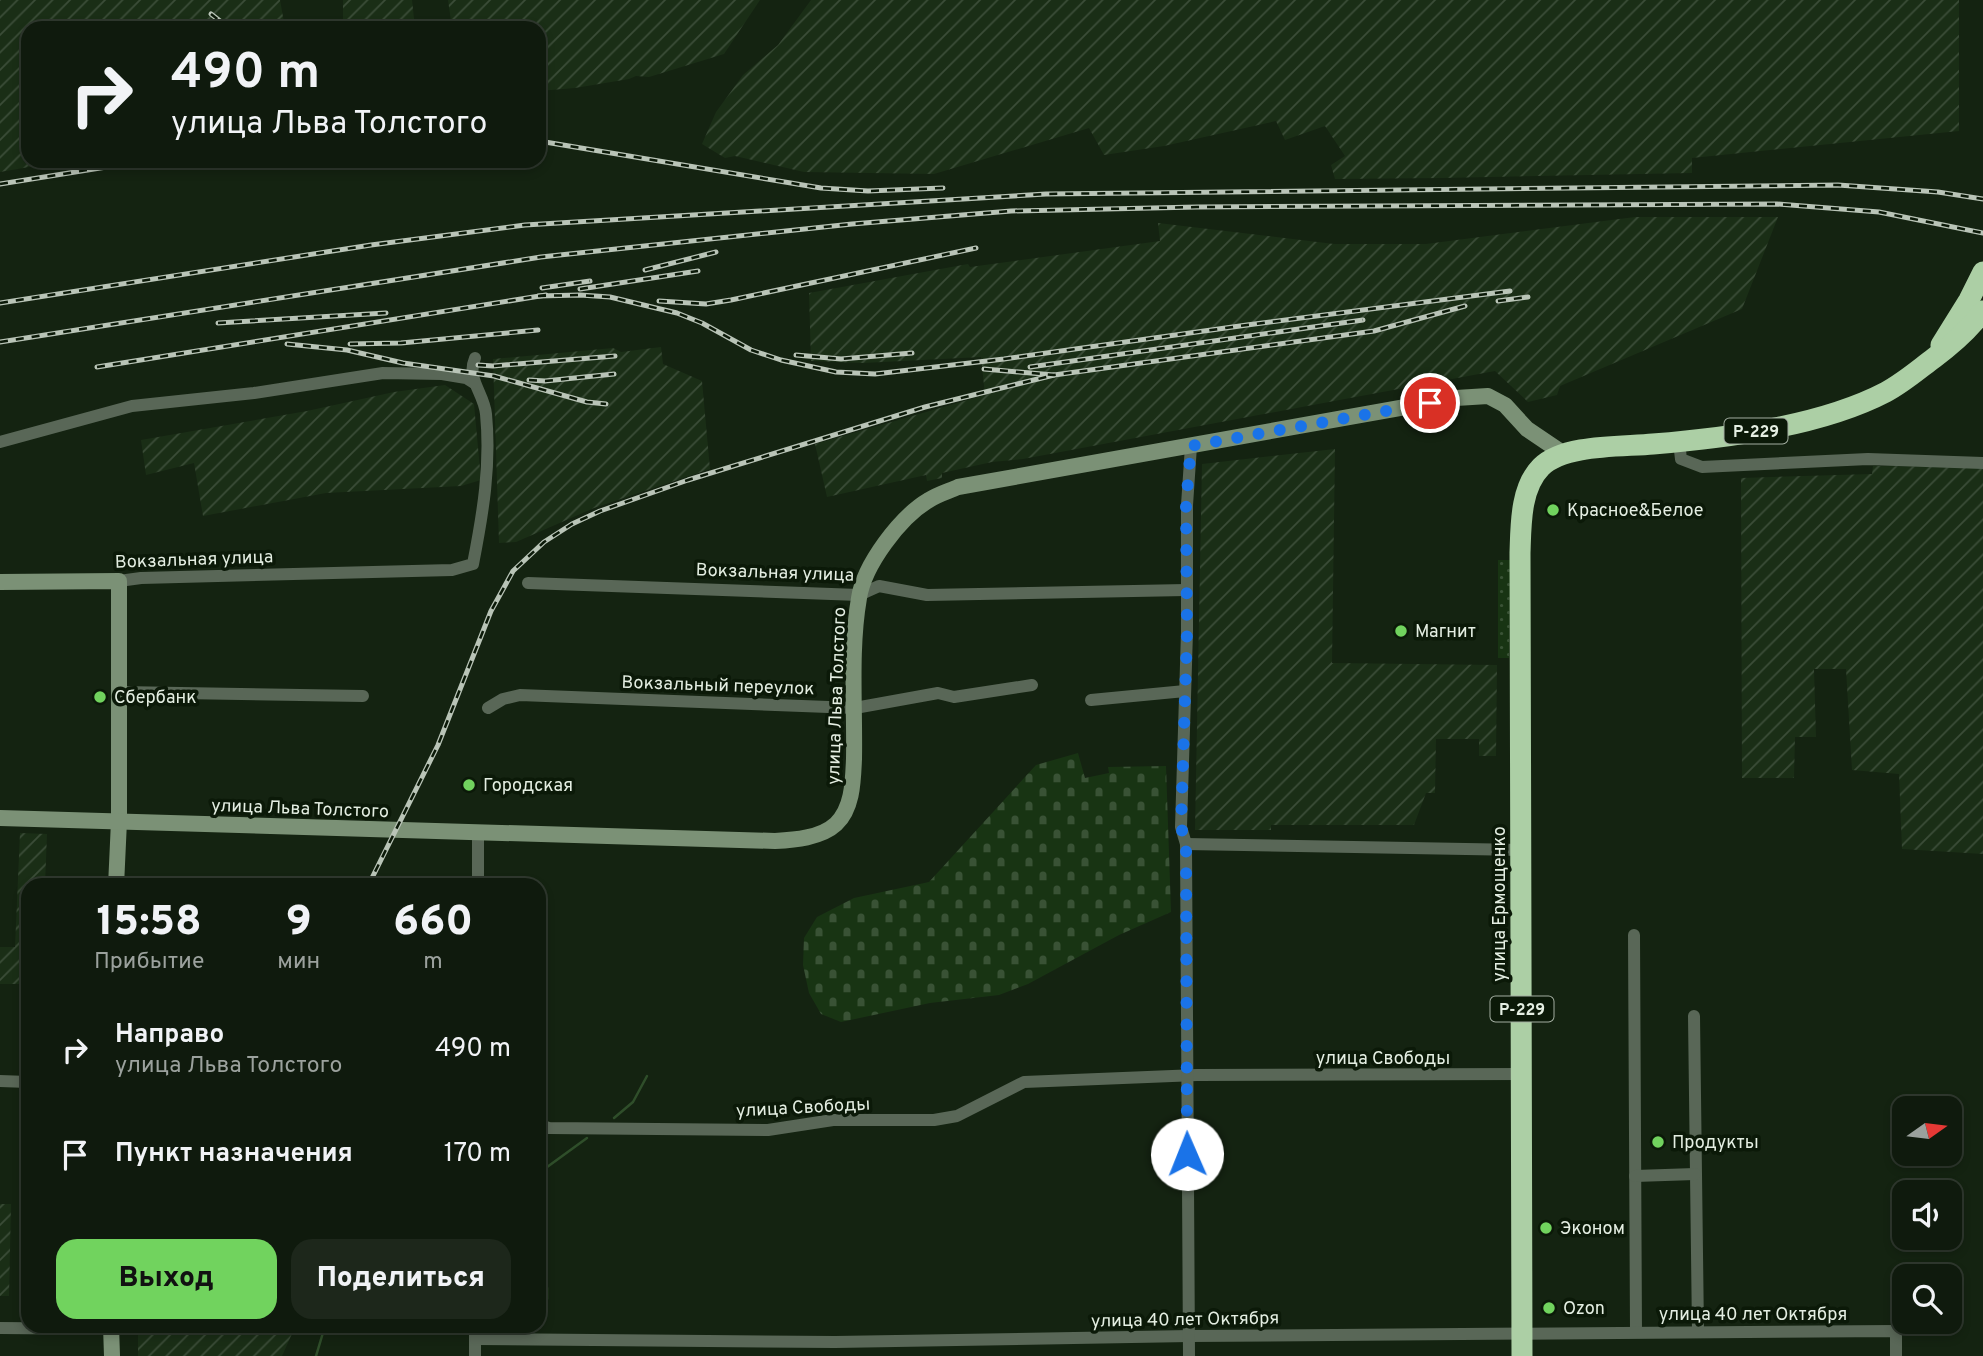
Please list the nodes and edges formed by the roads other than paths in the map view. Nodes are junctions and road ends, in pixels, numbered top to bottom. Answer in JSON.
{"nodes":[{"id":1,"x":1983,"y":272,"type":"edge"},
{"id":2,"x":1976,"y":305,"type":"edge"},
{"id":3,"x":475,"y":358,"type":"dead end"},
{"id":4,"x":474,"y":383,"type":"junction"},
{"id":5,"x":0,"y":442,"type":"edge"},
{"id":6,"x":1679,"y":442,"type":"junction"},
{"id":7,"x":1191,"y":446,"type":"junction"},
{"id":8,"x":1564,"y":454,"type":"junction"},
{"id":9,"x":1983,"y":463,"type":"edge"},
{"id":10,"x":120,"y":581,"type":"junction"},
{"id":11,"x":0,"y":582,"type":"edge"},
{"id":12,"x":528,"y":583,"type":"dead end"},
{"id":13,"x":1186,"y":590,"type":"junction"},
{"id":14,"x":859,"y":595,"type":"junction"},
{"id":15,"x":1032,"y":685,"type":"dead end"},
{"id":16,"x":1185,"y":691,"type":"junction"},
{"id":17,"x":120,"y":692,"type":"junction"},
{"id":18,"x":363,"y":696,"type":"dead end"},
{"id":19,"x":1091,"y":700,"type":"dead end"},
{"id":20,"x":488,"y":708,"type":"dead end"},
{"id":21,"x":855,"y":708,"type":"junction"},
{"id":22,"x":0,"y":818,"type":"edge"},
{"id":23,"x":119,"y":821,"type":"junction"},
{"id":24,"x":478,"y":832,"type":"junction"},
{"id":25,"x":1186,"y":844,"type":"junction"},
{"id":26,"x":1522,"y":850,"type":"junction"},
{"id":27,"x":116,"y":878,"type":"edge"},
{"id":28,"x":478,"y":878,"type":"edge"},
{"id":29,"x":1633,"y":935,"type":"dead end"},
{"id":30,"x":1694,"y":1016,"type":"dead end"},
{"id":31,"x":1522,"y":1074,"type":"junction"},
{"id":32,"x":1186,"y":1076,"type":"junction"},
{"id":33,"x":0,"y":1081,"type":"edge"},
{"id":34,"x":21,"y":1082,"type":"edge"},
{"id":35,"x":546,"y":1127,"type":"edge"},
{"id":36,"x":1695,"y":1174,"type":"junction"},
{"id":37,"x":1635,"y":1176,"type":"junction"},
{"id":38,"x":0,"y":1328,"type":"edge"},
{"id":39,"x":21,"y":1328,"type":"edge"},
{"id":40,"x":1636,"y":1332,"type":"junction"},
{"id":41,"x":1698,"y":1332,"type":"junction"},
{"id":42,"x":111,"y":1333,"type":"edge"},
{"id":43,"x":475,"y":1333,"type":"edge"},
{"id":44,"x":1522,"y":1334,"type":"junction"},
{"id":45,"x":1190,"y":1336,"type":"junction"},
{"id":46,"x":835,"y":1342,"type":"junction"},
{"id":47,"x":112,"y":1356,"type":"edge"},
{"id":48,"x":475,"y":1356,"type":"edge"},
{"id":49,"x":835,"y":1356,"type":"edge"},
{"id":50,"x":1189,"y":1356,"type":"edge"},
{"id":51,"x":1522,"y":1356,"type":"edge"},
{"id":52,"x":1896,"y":1356,"type":"edge"}],
"edges":[{"from":1,"to":2,"type":"highway","number":"Р-229"},
{"from":2,"to":6,"type":"highway","number":"Р-229"},
{"from":3,"to":4,"type":"street"},
{"from":4,"to":5,"type":"street"},
{"from":4,"to":10,"type":"street","name":"Вокзальная улица"},
{"from":6,"to":8,"type":"highway","number":"Р-229"},
{"from":6,"to":9,"type":"street"},
{"from":7,"to":8,"type":"street","name":"улица Льва Толстого"},
{"from":7,"to":13,"type":"street"},
{"from":7,"to":14,"type":"street","name":"улица Льва Толстого"},
{"from":8,"to":26,"type":"highway","name":"улица Ермощенко","number":"Р-229"},
{"from":10,"to":11,"type":"street","name":"Вокзальная улица"},
{"from":10,"to":17,"type":"street"},
{"from":12,"to":14,"type":"street","name":"Вокзальная улица"},
{"from":13,"to":14,"type":"street","name":"Вокзальная улица"},
{"from":13,"to":16,"type":"street"},
{"from":14,"to":21,"type":"street","name":"улица Льва Толстого"},
{"from":15,"to":21,"type":"street","name":"Вокзальный переулок"},
{"from":16,"to":19,"type":"street"},
{"from":16,"to":25,"type":"street"},
{"from":17,"to":18,"type":"street"},
{"from":17,"to":23,"type":"street"},
{"from":20,"to":21,"type":"street","name":"Вокзальный переулок"},
{"from":21,"to":24,"type":"street","name":"улица Льва Толстого"},
{"from":22,"to":23,"type":"street","name":"улица Льва Толстого"},
{"from":23,"to":24,"type":"street","name":"улица Льва Толстого"},
{"from":23,"to":27,"type":"street"},
{"from":24,"to":28,"type":"street"},
{"from":25,"to":26,"type":"street"},
{"from":25,"to":32,"type":"street"},
{"from":26,"to":31,"type":"highway","name":"улица Ермощенко","number":"Р-229"},
{"from":29,"to":37,"type":"street"},
{"from":30,"to":36,"type":"street"},
{"from":31,"to":32,"type":"street","name":"улица Свободы"},
{"from":31,"to":44,"type":"highway","name":"улица Ермощенко","number":"Р-229"},
{"from":32,"to":35,"type":"street","name":"улица Свободы"},
{"from":32,"to":45,"type":"street"},
{"from":33,"to":34,"type":"street"},
{"from":36,"to":37,"type":"street"},
{"from":36,"to":41,"type":"street"},
{"from":37,"to":40,"type":"street"},
{"from":38,"to":39,"type":"street"},
{"from":40,"to":41,"type":"street","name":"улица 40 лет Октября"},
{"from":40,"to":44,"type":"street","name":"улица 40 лет Октября"},
{"from":41,"to":52,"type":"street","name":"улица 40 лет Октября"},
{"from":42,"to":47,"type":"street"},
{"from":43,"to":46,"type":"street","name":"улица 40 лет Октября"},
{"from":43,"to":48,"type":"street"},
{"from":44,"to":45,"type":"street","name":"улица 40 лет Октября"},
{"from":44,"to":51,"type":"highway","name":"улица Ермощенко","number":"Р-229"},
{"from":45,"to":46,"type":"street","name":"улица 40 лет Октября"},
{"from":45,"to":50,"type":"street"},
{"from":46,"to":49,"type":"street"}]}
